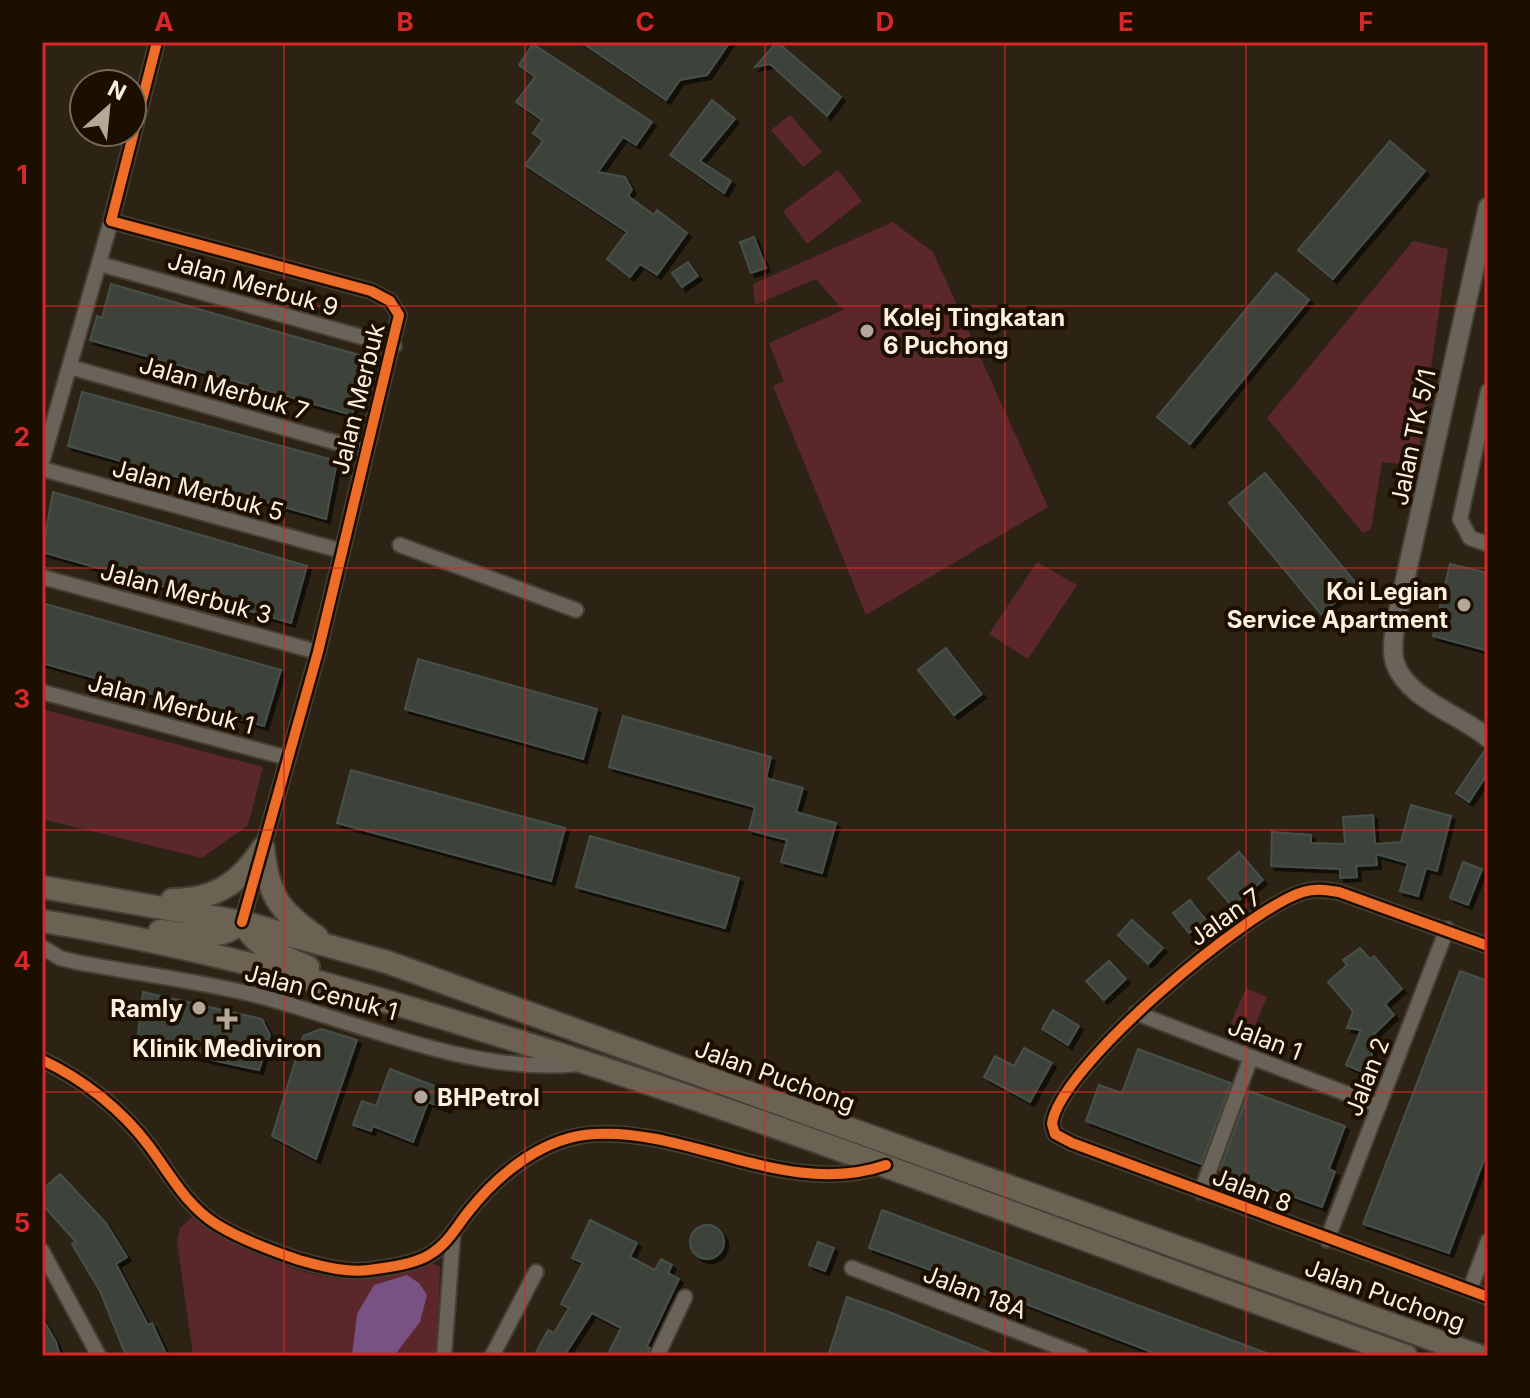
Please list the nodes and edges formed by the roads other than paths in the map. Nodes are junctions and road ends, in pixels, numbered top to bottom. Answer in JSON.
{"nodes":[{"id":1,"x":157,"y":42,"type":"edge"},
{"id":2,"x":1488,"y":207,"type":"edge"},
{"id":3,"x":111,"y":221,"type":"junction"},
{"id":4,"x":100,"y":264,"type":"junction"},
{"id":5,"x":394,"y":346,"type":"junction"},
{"id":6,"x":70,"y":367,"type":"junction"},
{"id":7,"x":1488,"y":391,"type":"edge"},
{"id":8,"x":366,"y":451,"type":"junction"},
{"id":9,"x":42,"y":462,"type":"edge"},
{"id":10,"x":42,"y":469,"type":"edge"},
{"id":11,"x":1488,"y":544,"type":"edge"},
{"id":12,"x":400,"y":545,"type":"dead end"},
{"id":13,"x":342,"y":551,"type":"junction"},
{"id":14,"x":42,"y":577,"type":"edge"},
{"id":15,"x":576,"y":610,"type":"dead end"},
{"id":16,"x":318,"y":652,"type":"junction"},
{"id":17,"x":42,"y":692,"type":"edge"},
{"id":18,"x":1488,"y":738,"type":"edge"},
{"id":19,"x":288,"y":758,"type":"junction"},
{"id":20,"x":263,"y":848,"type":"junction"},
{"id":21,"x":42,"y":887,"type":"edge"},
{"id":22,"x":119,"y":898,"type":"junction"},
{"id":23,"x":42,"y":921,"type":"edge"},
{"id":24,"x":242,"y":922,"type":"junction"},
{"id":25,"x":1447,"y":929,"type":"junction"},
{"id":26,"x":117,"y":933,"type":"junction"},
{"id":27,"x":330,"y":945,"type":"junction"},
{"id":28,"x":1488,"y":946,"type":"edge"},
{"id":29,"x":42,"y":947,"type":"edge"},
{"id":30,"x":42,"y":955,"type":"edge"},
{"id":31,"x":60,"y":958,"type":"junction"},
{"id":32,"x":335,"y":985,"type":"junction"},
{"id":33,"x":1136,"y":1013,"type":"junction"},
{"id":34,"x":1251,"y":1057,"type":"junction"},
{"id":35,"x":42,"y":1060,"type":"edge"},
{"id":36,"x":590,"y":1063,"type":"junction"},
{"id":37,"x":1072,"y":1087,"type":"joint"},
{"id":38,"x":1379,"y":1106,"type":"junction"},
{"id":39,"x":886,"y":1165,"type":"junction"},
{"id":40,"x":1201,"y":1192,"type":"junction"},
{"id":41,"x":453,"y":1235,"type":"junction"},
{"id":42,"x":1327,"y":1240,"type":"junction"},
{"id":43,"x":1488,"y":1241,"type":"edge"},
{"id":44,"x":42,"y":1251,"type":"edge"},
{"id":45,"x":427,"y":1256,"type":"junction"},
{"id":46,"x":852,"y":1268,"type":"dead end"},
{"id":47,"x":536,"y":1272,"type":"dead end"},
{"id":48,"x":448,"y":1281,"type":"junction"},
{"id":49,"x":1470,"y":1290,"type":"junction"},
{"id":50,"x":685,"y":1297,"type":"dead end"},
{"id":51,"x":1488,"y":1297,"type":"edge"},
{"id":52,"x":1402,"y":1355,"type":"edge"},
{"id":53,"x":99,"y":1356,"type":"edge"},
{"id":54,"x":444,"y":1356,"type":"edge"},
{"id":55,"x":492,"y":1356,"type":"edge"},
{"id":56,"x":657,"y":1356,"type":"edge"},
{"id":57,"x":1082,"y":1356,"type":"edge"},
{"id":58,"x":1479,"y":1356,"type":"edge"}],
"edges":[{"from":1,"to":3,"type":"street"},
{"from":2,"to":18,"type":"street","name":"Jalan TK 5/1"},
{"from":3,"to":4,"type":"street"},
{"from":3,"to":5,"type":"street","name":"Jalan Merbuk"},
{"from":4,"to":5,"type":"street","name":"Jalan Merbuk 9"},
{"from":4,"to":6,"type":"street"},
{"from":5,"to":8,"type":"street","name":"Jalan Merbuk"},
{"from":6,"to":8,"type":"street","name":"Jalan Merbuk 7"},
{"from":6,"to":9,"type":"street"},
{"from":7,"to":11,"type":"street"},
{"from":8,"to":13,"type":"street","name":"Jalan Merbuk"},
{"from":10,"to":13,"type":"street","name":"Jalan Merbuk 5"},
{"from":12,"to":15,"type":"street"},
{"from":13,"to":16,"type":"street","name":"Jalan Merbuk"},
{"from":14,"to":16,"type":"street","name":"Jalan Merbuk 3"},
{"from":16,"to":19,"type":"street","name":"Jalan Merbuk"},
{"from":17,"to":19,"type":"street","name":"Jalan Merbuk 1"},
{"from":19,"to":20,"type":"street","name":"Jalan Merbuk"},
{"from":20,"to":22,"type":"main road"},
{"from":20,"to":24,"type":"street","name":"Jalan Merbuk"},
{"from":20,"to":27,"type":"main road"},
{"from":21,"to":22,"type":"main road","name":"Jalan Puchong"},
{"from":22,"to":24,"type":"main road","name":"Jalan Puchong"},
{"from":23,"to":26,"type":"main road","name":"Jalan Puchong"},
{"from":24,"to":26,"type":"main road"},
{"from":24,"to":27,"type":"main road","name":"Jalan Puchong"},
{"from":24,"to":32,"type":"main road"},
{"from":25,"to":28,"type":"street","name":"Jalan 7"},
{"from":25,"to":33,"type":"street","name":"Jalan 7"},
{"from":25,"to":38,"type":"street","name":"Jalan 2"},
{"from":26,"to":32,"type":"main road","name":"Jalan Puchong"},
{"from":27,"to":58,"type":"main road","name":"Jalan Puchong"},
{"from":29,"to":31,"type":"street","name":"Jalan Cenuk 1"},
{"from":30,"to":31,"type":"street"},
{"from":31,"to":36,"type":"street","name":"Jalan Cenuk 1"},
{"from":32,"to":36,"type":"main road","name":"Jalan Puchong"},
{"from":33,"to":34,"type":"street","name":"Jalan 1"},
{"from":33,"to":37,"type":"street","name":"Jalan 7"},
{"from":34,"to":38,"type":"street","name":"Jalan 1"},
{"from":34,"to":40,"type":"street"},
{"from":35,"to":45,"type":"street"},
{"from":36,"to":39,"type":"main road","name":"Jalan Puchong"},
{"from":37,"to":40,"type":"street","name":"Jalan 8"},
{"from":38,"to":42,"type":"street","name":"Jalan 2"},
{"from":39,"to":41,"type":"street"},
{"from":39,"to":52,"type":"main road","name":"Jalan Puchong"},
{"from":40,"to":42,"type":"street","name":"Jalan 8"},
{"from":41,"to":45,"type":"street"},
{"from":41,"to":48,"type":"street"},
{"from":42,"to":49,"type":"street","name":"Jalan 8"},
{"from":43,"to":49,"type":"street"},
{"from":44,"to":53,"type":"street"},
{"from":45,"to":48,"type":"street"},
{"from":46,"to":57,"type":"street","name":"Jalan 18A"},
{"from":47,"to":55,"type":"street"},
{"from":48,"to":54,"type":"street"},
{"from":49,"to":51,"type":"street","name":"Jalan 8"},
{"from":50,"to":56,"type":"street"}]}
